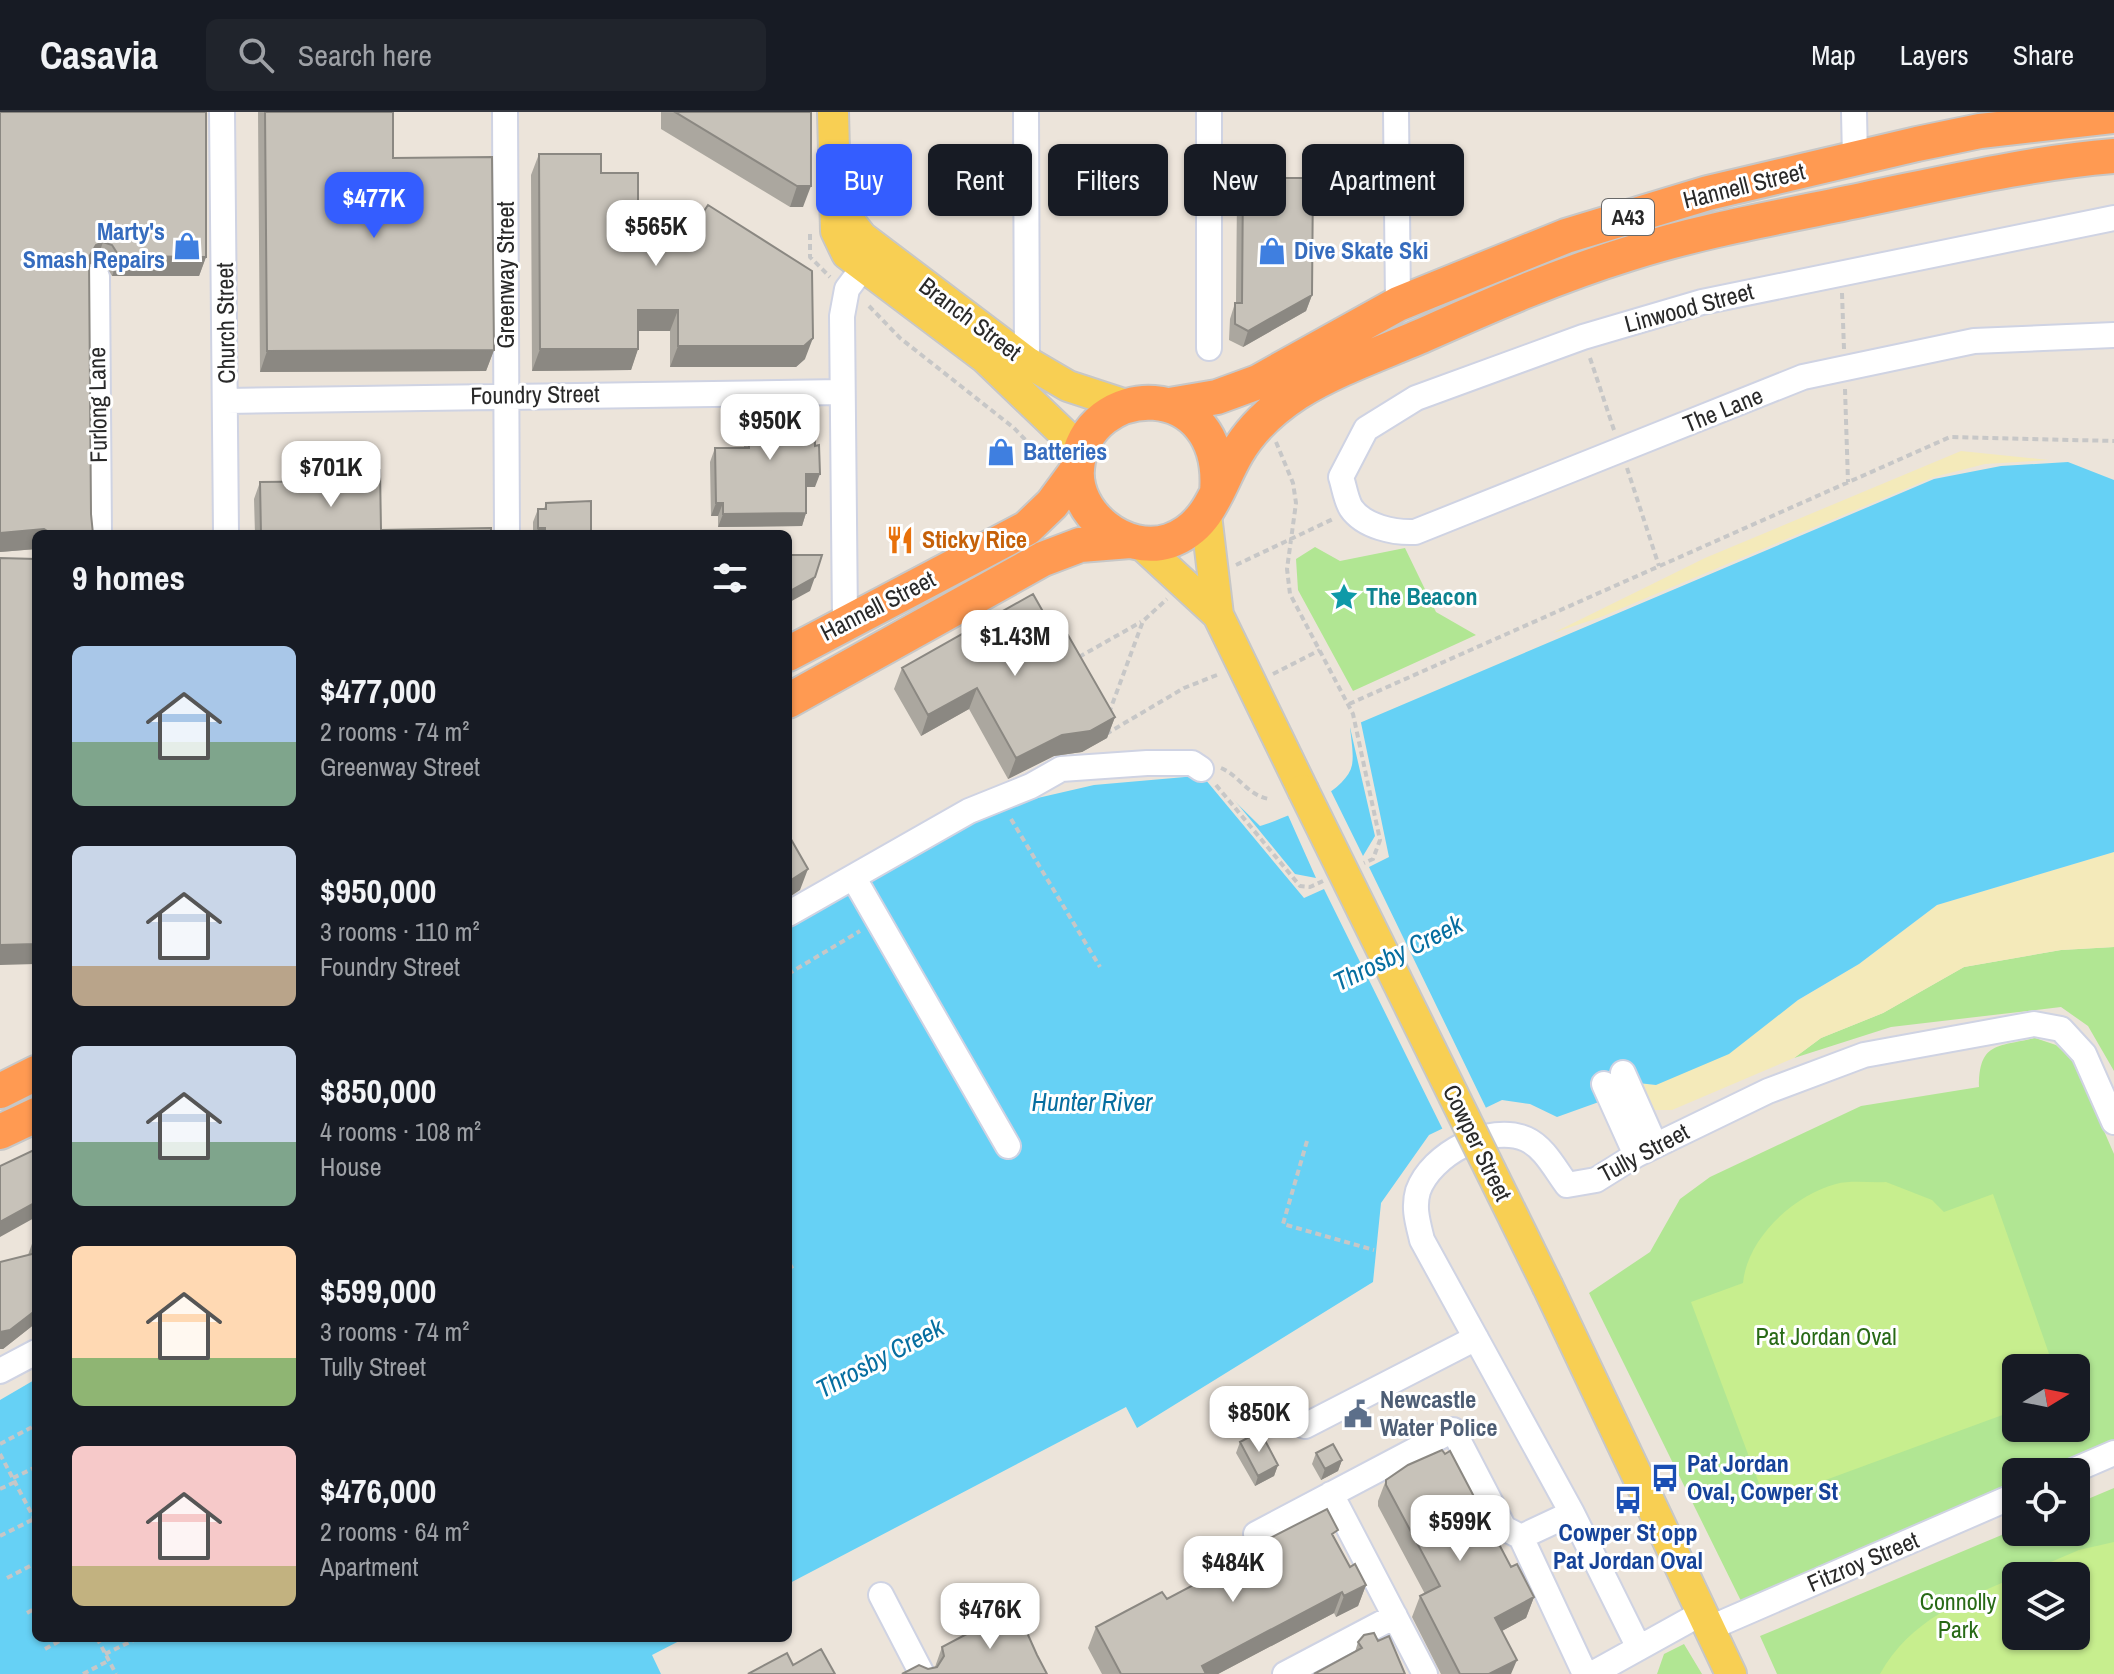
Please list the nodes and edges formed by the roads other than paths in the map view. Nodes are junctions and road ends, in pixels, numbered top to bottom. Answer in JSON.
{"nodes":[{"id":1,"x":222,"y":112,"type":"edge"},
{"id":2,"x":505,"y":112,"type":"edge"},
{"id":3,"x":833,"y":112,"type":"edge"},
{"id":4,"x":1026,"y":112,"type":"edge"},
{"id":5,"x":1209,"y":112,"type":"edge"},
{"id":6,"x":1396,"y":112,"type":"edge"},
{"id":7,"x":1854,"y":112,"type":"edge"},
{"id":8,"x":2114,"y":116,"type":"edge"},
{"id":9,"x":834,"y":144,"type":"edge"},
{"id":10,"x":2114,"y":156,"type":"edge"},
{"id":11,"x":1855,"y":159,"type":"junction"},
{"id":12,"x":835,"y":216,"type":"edge"},
{"id":13,"x":846,"y":216,"type":"edge"},
{"id":14,"x":2114,"y":218,"type":"edge"},
{"id":15,"x":862,"y":269,"type":"junction"},
{"id":16,"x":97,"y":277,"type":"dead end"},
{"id":17,"x":1398,"y":304,"type":"junction"},
{"id":18,"x":2114,"y":335,"type":"edge"},
{"id":19,"x":1209,"y":348,"type":"dead end"},
{"id":20,"x":1027,"y":362,"type":"junction"},
{"id":21,"x":842,"y":392,"type":"junction"},
{"id":22,"x":507,"y":395,"type":"junction"},
{"id":23,"x":227,"y":401,"type":"junction"},
{"id":24,"x":1126,"y":405,"type":"junction"},
{"id":25,"x":1170,"y":405,"type":"junction"},
{"id":26,"x":1079,"y":460,"type":"junction"},
{"id":27,"x":1212,"y":504,"type":"junction"},
{"id":28,"x":1351,"y":509,"type":"joint"},
{"id":29,"x":99,"y":530,"type":"edge"},
{"id":30,"x":226,"y":530,"type":"edge"},
{"id":31,"x":507,"y":530,"type":"edge"},
{"id":32,"x":1135,"y":542,"type":"junction"},
{"id":33,"x":1218,"y":615,"type":"junction"},
{"id":34,"x":845,"y":622,"type":"junction"},
{"id":35,"x":792,"y":652,"type":"edge"},
{"id":36,"x":792,"y":699,"type":"edge"},
{"id":37,"x":1196,"y":766,"type":"road end"},
{"id":38,"x":859,"y":887,"type":"dead end"},
{"id":39,"x":792,"y":912,"type":"edge"},
{"id":40,"x":32,"y":1075,"type":"edge"},
{"id":41,"x":1613,"y":1079,"type":"dead end"},
{"id":42,"x":0,"y":1091,"type":"edge"},
{"id":43,"x":32,"y":1117,"type":"edge"},
{"id":44,"x":2114,"y":1122,"type":"edge"},
{"id":45,"x":0,"y":1132,"type":"edge"},
{"id":46,"x":1008,"y":1146,"type":"dead end"},
{"id":47,"x":1646,"y":1150,"type":"junction"},
{"id":48,"x":1476,"y":1338,"type":"junction"},
{"id":49,"x":32,"y":1354,"type":"edge"},
{"id":50,"x":0,"y":1371,"type":"edge"},
{"id":51,"x":1305,"y":1426,"type":"dead end"},
{"id":52,"x":2114,"y":1453,"type":"edge"},
{"id":53,"x":2090,"y":1463,"type":"edge"},
{"id":54,"x":1331,"y":1494,"type":"junction"},
{"id":55,"x":2002,"y":1501,"type":"edge"},
{"id":56,"x":1572,"y":1513,"type":"junction"},
{"id":57,"x":1256,"y":1534,"type":"dead end"},
{"id":58,"x":1521,"y":1537,"type":"junction"},
{"id":59,"x":881,"y":1595,"type":"dead end"},
{"id":60,"x":1395,"y":1616,"type":"junction"},
{"id":61,"x":1706,"y":1621,"type":"junction"},
{"id":62,"x":1639,"y":1648,"type":"junction"},
{"id":63,"x":922,"y":1674,"type":"edge"},
{"id":64,"x":1285,"y":1674,"type":"edge"},
{"id":65,"x":1425,"y":1674,"type":"edge"},
{"id":66,"x":1585,"y":1674,"type":"edge"},
{"id":67,"x":1592,"y":1674,"type":"edge"},
{"id":68,"x":1731,"y":1674,"type":"edge"}],
"edges":[{"from":1,"to":23,"type":"street","name":"Church Street"},
{"from":2,"to":22,"type":"street","name":"Greenway Street"},
{"from":3,"to":9,"type":"main road","name":"Branch Street"},
{"from":4,"to":20,"type":"street"},
{"from":5,"to":19,"type":"street"},
{"from":6,"to":17,"type":"street"},
{"from":7,"to":11,"type":"street"},
{"from":8,"to":11,"type":"highway","name":"Hannell Street","number":"A43"},
{"from":10,"to":27,"type":"highway","name":"Hannell Street","number":"A43"},
{"from":11,"to":17,"type":"highway","name":"Hannell Street","number":"A43"},
{"from":12,"to":15,"type":"main road","name":"Branch Street"},
{"from":13,"to":20,"type":"main road","name":"Branch Street"},
{"from":14,"to":28,"type":"street","name":"Linwood Street"},
{"from":15,"to":21,"type":"street"},
{"from":15,"to":26,"type":"main road","name":"Branch Street"},
{"from":16,"to":29,"type":"street","name":"Furlong Lane"},
{"from":17,"to":25,"type":"highway","name":"Hannell Street","number":"A43"},
{"from":18,"to":28,"type":"street","name":"The Lane"},
{"from":20,"to":24,"type":"main road","name":"Branch Street"},
{"from":21,"to":22,"type":"street","name":"Foundry Street"},
{"from":21,"to":34,"type":"street"},
{"from":22,"to":23,"type":"street","name":"Foundry Street"},
{"from":22,"to":31,"type":"street","name":"Greenway Street"},
{"from":23,"to":30,"type":"street","name":"Church Street"},
{"from":24,"to":25,"type":"highway","number":"A43"},
{"from":24,"to":26,"type":"highway"},
{"from":25,"to":27,"type":"highway"},
{"from":26,"to":32,"type":"highway"},
{"from":26,"to":34,"type":"highway","name":"Hannell Street"},
{"from":27,"to":32,"type":"highway","number":"A43"},
{"from":27,"to":33,"type":"main road","name":"Cowper Street"},
{"from":32,"to":33,"type":"main road","name":"Cowper Street"},
{"from":32,"to":36,"type":"highway","name":"Hannell Street","number":"A43"},
{"from":33,"to":61,"type":"main road","name":"Cowper Street","bridge":true},
{"from":34,"to":35,"type":"highway","name":"Hannell Street"},
{"from":37,"to":39,"type":"street"},
{"from":38,"to":46,"type":"street"},
{"from":40,"to":42,"type":"highway"},
{"from":41,"to":47,"type":"street"},
{"from":43,"to":45,"type":"highway"},
{"from":44,"to":47,"type":"street","name":"Tully Street"},
{"from":47,"to":48,"type":"street","name":"Tully Street"},
{"from":48,"to":51,"type":"street"},
{"from":48,"to":56,"type":"street","name":"Tully Street"},
{"from":49,"to":50,"type":"street"},
{"from":52,"to":53,"type":"street"},
{"from":54,"to":57,"type":"street"},
{"from":54,"to":58,"type":"street"},
{"from":54,"to":60,"type":"street"},
{"from":55,"to":61,"type":"street","name":"Fitzroy Street"},
{"from":56,"to":58,"type":"street"},
{"from":56,"to":62,"type":"street","name":"Tully Street"},
{"from":58,"to":66,"type":"street"},
{"from":59,"to":63,"type":"street"},
{"from":60,"to":64,"type":"street"},
{"from":60,"to":65,"type":"street"},
{"from":61,"to":62,"type":"street","name":"Fitzroy Street"},
{"from":61,"to":68,"type":"main road","name":"Cowper Street"},
{"from":62,"to":67,"type":"street","name":"Fitzroy Street"}]}
